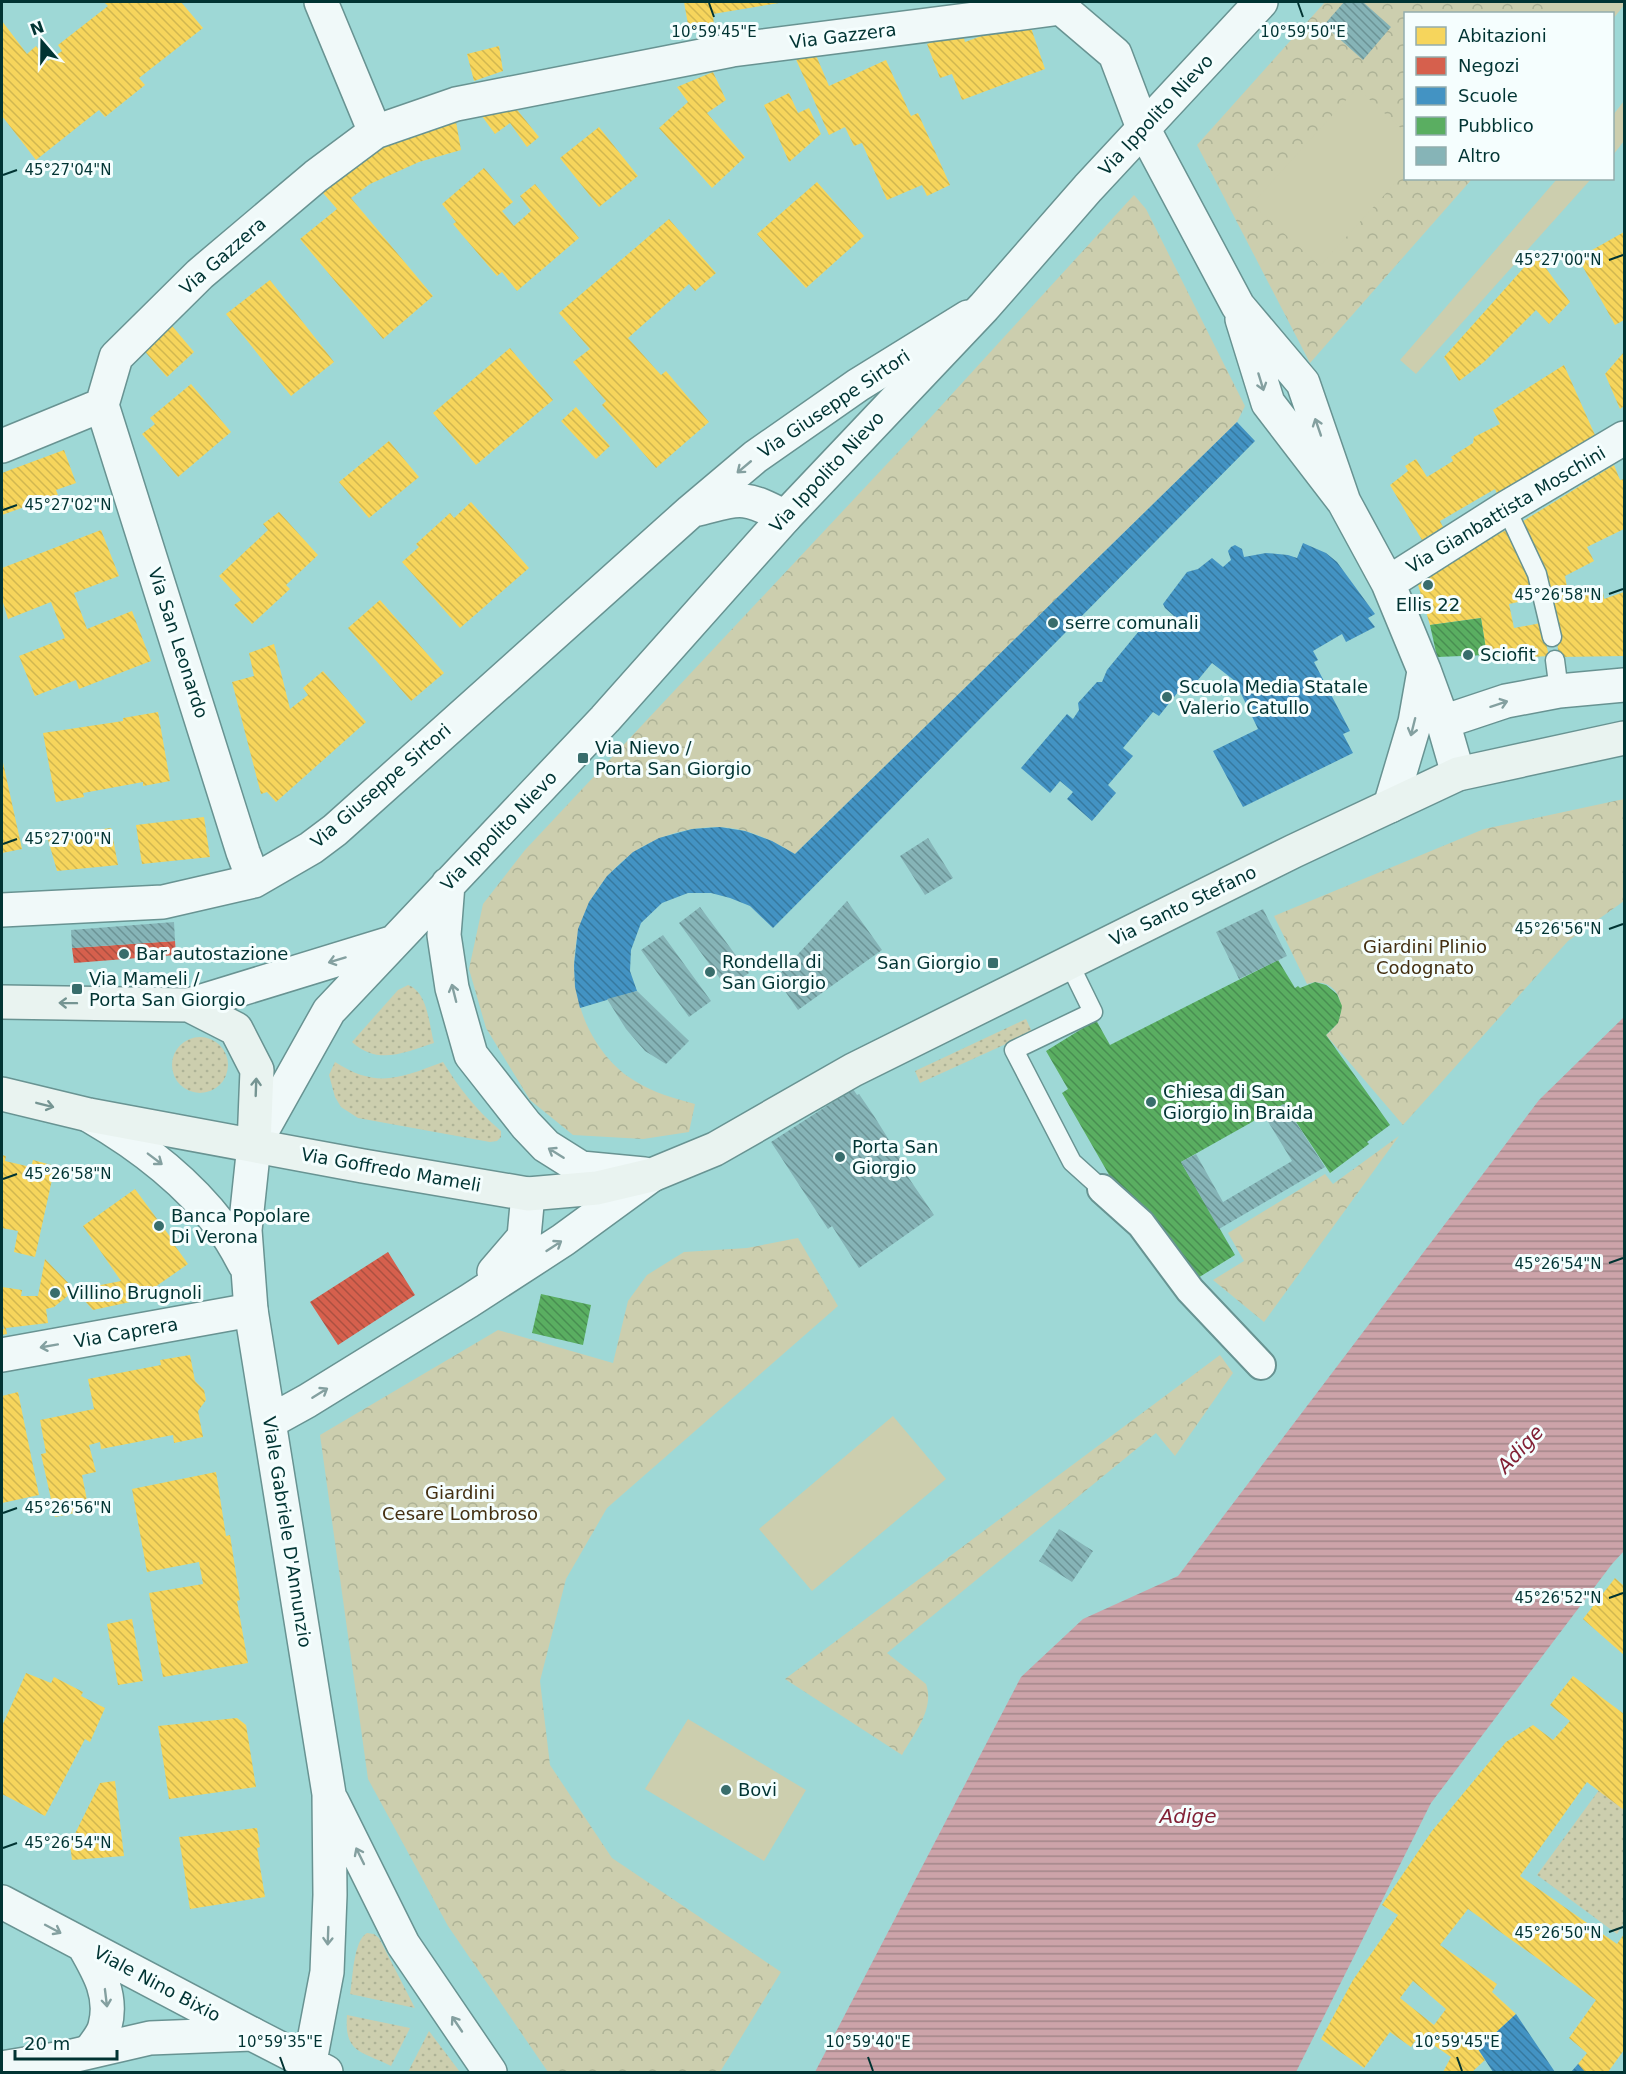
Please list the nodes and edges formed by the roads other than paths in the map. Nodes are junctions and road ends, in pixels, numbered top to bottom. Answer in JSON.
{"nodes":[{"id":1,"x":321,"y":2,"type":"edge"},
{"id":2,"x":1261,"y":2,"type":"edge"},
{"id":3,"x":1060,"y":5,"type":"edge"},
{"id":4,"x":1143,"y":128,"type":"junction"},
{"id":5,"x":375,"y":132,"type":"junction"},
{"id":6,"x":984,"y":306,"type":"junction"},
{"id":7,"x":102,"y":405,"type":"junction"},
{"id":8,"x":1624,"y":438,"type":"edge"},
{"id":9,"x":2,"y":446,"type":"edge"},
{"id":10,"x":1506,"y":508,"type":"junction"},
{"id":11,"x":691,"y":511,"type":"junction"},
{"id":12,"x":785,"y":517,"type":"junction"},
{"id":13,"x":1388,"y":583,"type":"junction"},
{"id":14,"x":1551,"y":637,"type":"dead end"},
{"id":15,"x":1424,"y":670,"type":"junction"},
{"id":16,"x":1624,"y":685,"type":"edge"},
{"id":17,"x":1443,"y":722,"type":"junction"},
{"id":18,"x":1624,"y":738,"type":"edge"},
{"id":19,"x":1458,"y":774,"type":"junction"},
{"id":20,"x":1389,"y":806,"type":"junction"},
{"id":21,"x":254,"y":881,"type":"junction"},
{"id":22,"x":448,"y":884,"type":"junction"},
{"id":23,"x":2,"y":910,"type":"edge"},
{"id":24,"x":393,"y":943,"type":"junction"},
{"id":25,"x":1069,"y":963,"type":"junction"},
{"id":26,"x":2,"y":1002,"type":"edge"},
{"id":27,"x":189,"y":1005,"type":"junction"},
{"id":28,"x":2,"y":1094,"type":"edge"},
{"id":29,"x":89,"y":1115,"type":"junction"},
{"id":30,"x":759,"y":1124,"type":"joint"},
{"id":31,"x":254,"y":1145,"type":"junction"},
{"id":32,"x":652,"y":1175,"type":"junction"},
{"id":33,"x":1102,"y":1188,"type":"joint"},
{"id":34,"x":528,"y":1194,"type":"junction"},
{"id":35,"x":248,"y":1269,"type":"junction"},
{"id":36,"x":469,"y":1301,"type":"junction"},
{"id":37,"x":251,"y":1310,"type":"junction"},
{"id":38,"x":2,"y":1354,"type":"edge"},
{"id":39,"x":1261,"y":1365,"type":"dead end"},
{"id":40,"x":269,"y":1422,"type":"junction"},
{"id":41,"x":329,"y":1794,"type":"junction"},
{"id":42,"x":2,"y":1902,"type":"edge"},
{"id":43,"x":84,"y":1946,"type":"junction"},
{"id":44,"x":252,"y":2034,"type":"junction"},
{"id":45,"x":67,"y":2060,"type":"edge"},
{"id":46,"x":2,"y":2068,"type":"edge"},
{"id":47,"x":315,"y":2069,"type":"edge"},
{"id":48,"x":490,"y":2073,"type":"edge"}],
"edges":[{"from":1,"to":5,"type":"street"},
{"from":2,"to":4,"type":"street","name":"Via Ippolito Nievo"},
{"from":3,"to":4,"type":"street","name":"Via Gazzera"},
{"from":3,"to":5,"type":"street","name":"Via Gazzera"},
{"from":4,"to":6,"type":"street","name":"Via Ippolito Nievo"},
{"from":4,"to":13,"type":"street","name":"Via Gazzera"},
{"from":5,"to":7,"type":"street","name":"Via Gazzera"},
{"from":6,"to":11,"type":"street","name":"Via Giuseppe Sirtori","one_way":true},
{"from":6,"to":12,"type":"street","name":"Via Ippolito Nievo"},
{"from":7,"to":9,"type":"street"},
{"from":7,"to":21,"type":"street","name":"Via San Leonardo"},
{"from":8,"to":10,"type":"street","name":"Via Gianbattista Moschini"},
{"from":10,"to":13,"type":"street","name":"Via Gianbattista Moschini"},
{"from":10,"to":14,"type":"lane"},
{"from":11,"to":12,"type":"street","name":"Via Giuseppe Sirtori"},
{"from":11,"to":21,"type":"street","name":"Via Giuseppe Sirtori"},
{"from":12,"to":22,"type":"street","name":"Via Ippolito Nievo"},
{"from":13,"to":15,"type":"street","name":"Via Gazzera"},
{"from":15,"to":17,"type":"street","name":"Via Gazzera"},
{"from":15,"to":20,"type":"street","one_way":true},
{"from":17,"to":16,"type":"street","one_way":true},
{"from":17,"to":19,"type":"street","name":"Via Gazzera"},
{"from":18,"to":19,"type":"main road","name":"Via Santo Stefano"},
{"from":19,"to":20,"type":"main road","name":"Via Santo Stefano"},
{"from":20,"to":25,"type":"main road","name":"Via Santo Stefano"},
{"from":21,"to":23,"type":"street","name":"Via Giuseppe Sirtori"},
{"from":22,"to":24,"type":"street","name":"Via Ippolito Nievo"},
{"from":32,"to":22,"type":"street","one_way":true},
{"from":24,"to":27,"type":"street","one_way":true},
{"from":24,"to":31,"type":"street","name":"Via Ippolito Nievo"},
{"from":25,"to":30,"type":"main road","name":"Via Santo Stefano"},
{"from":25,"to":33,"type":"lane"},
{"from":27,"to":26,"type":"main road","one_way":true},
{"from":31,"to":27,"type":"main road","one_way":true},
{"from":28,"to":29,"type":"main road","name":"Via Goffredo Mameli","one_way":true},
{"from":29,"to":31,"type":"main road","name":"Via Goffredo Mameli"},
{"from":29,"to":35,"type":"street","name":"Viale Gabriele D'Annunzio","one_way":true},
{"from":30,"to":32,"type":"main road","name":"Via Goffredo Mameli"},
{"from":31,"to":34,"type":"main road","name":"Via Goffredo Mameli"},
{"from":31,"to":35,"type":"street","name":"Viale Gabriele D'Annunzio"},
{"from":32,"to":34,"type":"main road","name":"Via Goffredo Mameli"},
{"from":36,"to":32,"type":"street","name":"Via Goffredo Mameli","one_way":true},
{"from":33,"to":39,"type":"street"},
{"from":34,"to":36,"type":"street","name":"Via Goffredo Mameli"},
{"from":35,"to":37,"type":"street","name":"Viale Gabriele D'Annunzio"},
{"from":40,"to":36,"type":"street","name":"Via Goffredo Mameli","one_way":true},
{"from":37,"to":38,"type":"street","name":"Via Caprera","one_way":true},
{"from":37,"to":40,"type":"street","name":"Viale Gabriele D'Annunzio"},
{"from":40,"to":41,"type":"street","name":"Viale Gabriele D'Annunzio"},
{"from":41,"to":47,"type":"street","name":"Viale Gabriele D'Annunzio","one_way":true},
{"from":48,"to":41,"type":"street","name":"Viale Gabriele D'Annunzio","one_way":true},
{"from":42,"to":43,"type":"street","name":"Viale Nino Bixio","one_way":true},
{"from":43,"to":44,"type":"street","name":"Viale Nino Bixio"},
{"from":43,"to":45,"type":"street","name":"Viale Nino Bixio","one_way":true},
{"from":44,"to":45,"type":"street"},
{"from":44,"to":47,"type":"street","name":"Viale Nino Bixio"},
{"from":45,"to":46,"type":"street"}]}
